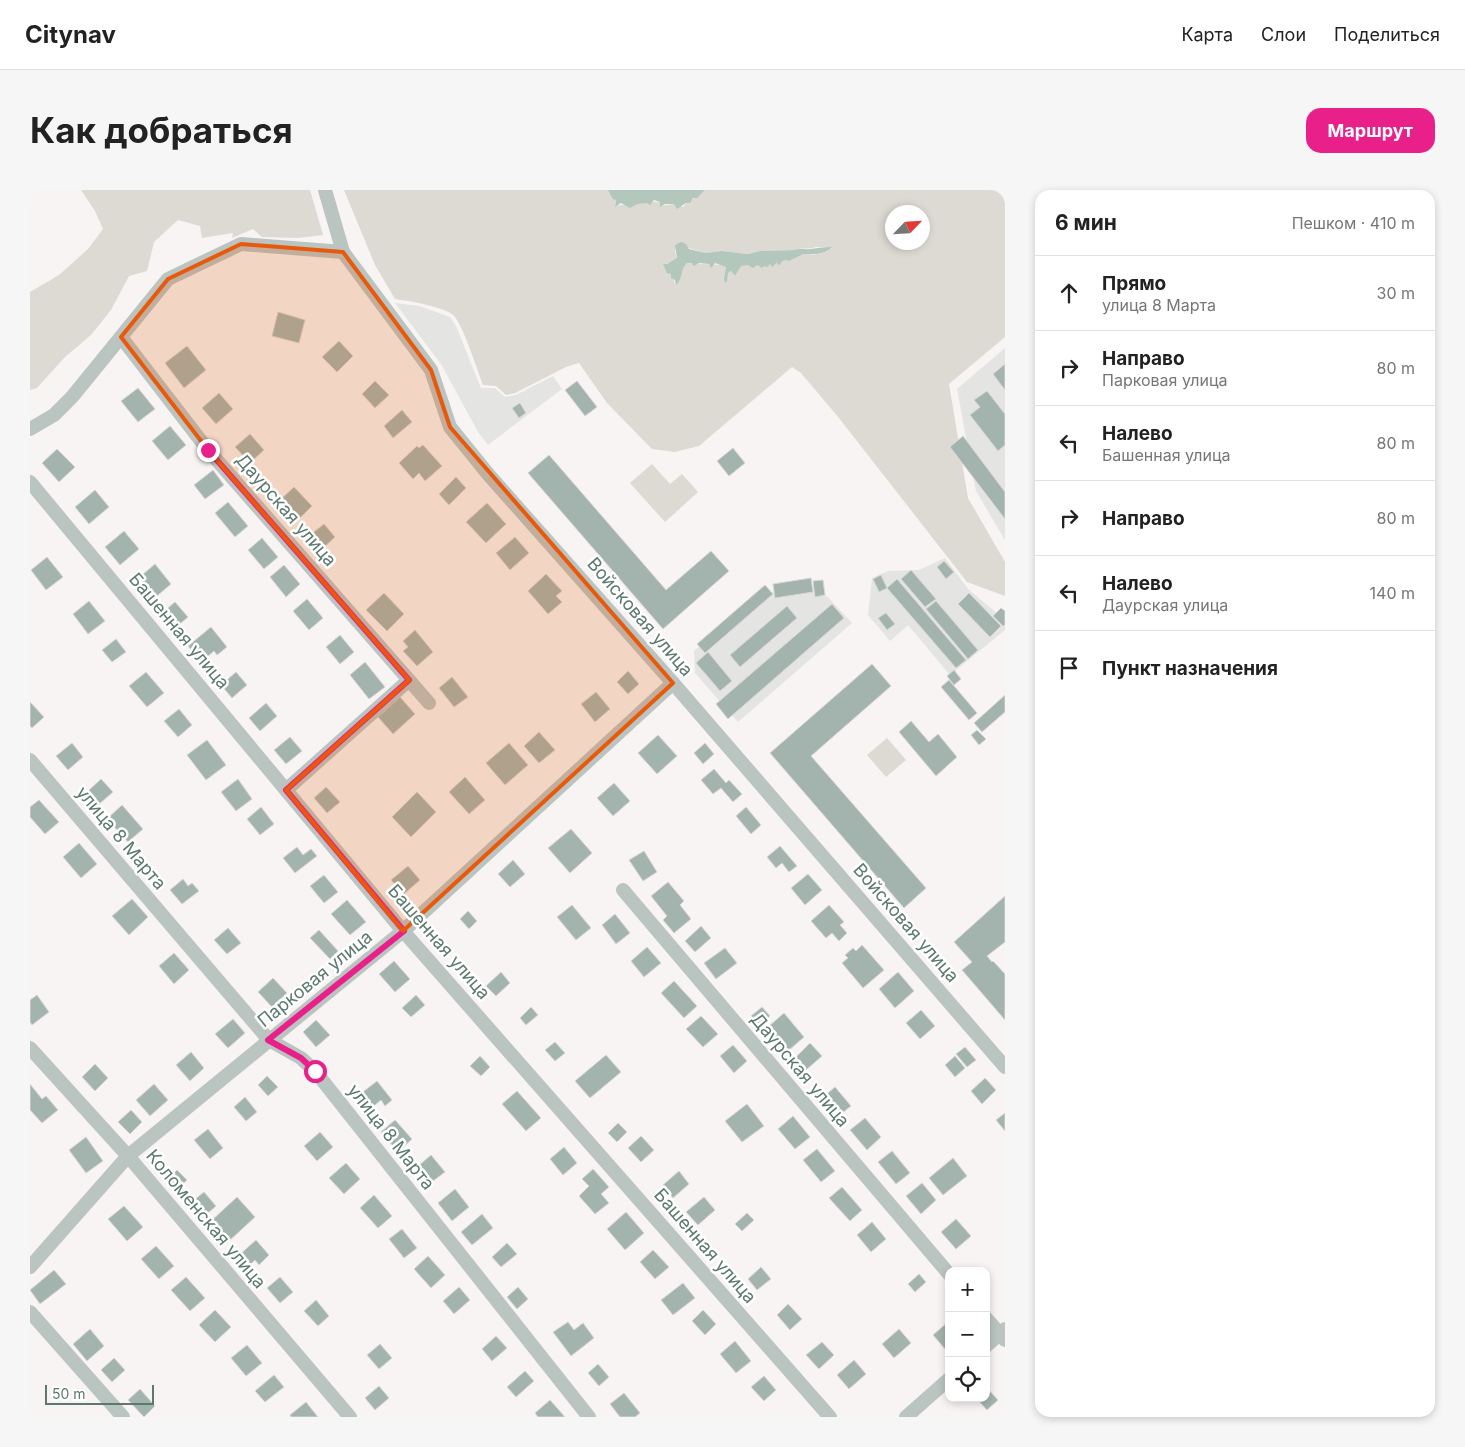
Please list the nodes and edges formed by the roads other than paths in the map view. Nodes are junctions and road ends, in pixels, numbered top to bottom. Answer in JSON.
{"nodes":[{"id":1,"x":325,"y":190,"type":"edge"},
{"id":2,"x":343,"y":252,"type":"junction"},
{"id":3,"x":121,"y":337,"type":"junction"},
{"id":4,"x":30,"y":429,"type":"edge"},
{"id":5,"x":30,"y":482,"type":"edge"},
{"id":6,"x":409,"y":680,"type":"junction"},
{"id":7,"x":674,"y":683,"type":"junction"},
{"id":8,"x":429,"y":703,"type":"dead end"},
{"id":9,"x":30,"y":760,"type":"edge"},
{"id":10,"x":286,"y":790,"type":"junction"},
{"id":11,"x":623,"y":890,"type":"dead end"},
{"id":12,"x":404,"y":931,"type":"junction"},
{"id":13,"x":268,"y":1040,"type":"junction"},
{"id":14,"x":30,"y":1048,"type":"edge"},
{"id":15,"x":1005,"y":1067,"type":"edge"},
{"id":16,"x":128,"y":1156,"type":"junction"},
{"id":17,"x":30,"y":1267,"type":"edge"},
{"id":18,"x":945,"y":1269,"type":"edge"},
{"id":19,"x":30,"y":1312,"type":"edge"},
{"id":20,"x":990,"y":1322,"type":"edge"},
{"id":21,"x":1003,"y":1334,"type":"edge"},
{"id":22,"x":990,"y":1343,"type":"edge"},
{"id":23,"x":945,"y":1383,"type":"edge"},
{"id":24,"x":123,"y":1417,"type":"edge"},
{"id":25,"x":350,"y":1417,"type":"edge"},
{"id":26,"x":589,"y":1417,"type":"edge"},
{"id":27,"x":830,"y":1417,"type":"edge"},
{"id":28,"x":906,"y":1417,"type":"edge"}],
"edges":[{"from":1,"to":2,"type":"street"},
{"from":2,"to":3,"type":"street"},
{"from":2,"to":7,"type":"street","name":"Войсковая улица"},
{"from":3,"to":4,"type":"street"},
{"from":3,"to":6,"type":"street","name":"Даурская улица"},
{"from":5,"to":10,"type":"street","name":"Башенная улица"},
{"from":6,"to":8,"type":"street","name":"Даурская улица"},
{"from":6,"to":10,"type":"street"},
{"from":7,"to":12,"type":"street","name":"Парковая улица"},
{"from":7,"to":15,"type":"street","name":"Войсковая улица"},
{"from":9,"to":13,"type":"street","name":"улица 8 Марта"},
{"from":10,"to":12,"type":"street","name":"Башенная улица"},
{"from":11,"to":18,"type":"street","name":"Даурская улица"},
{"from":12,"to":13,"type":"street","name":"Парковая улица"},
{"from":12,"to":27,"type":"street","name":"Башенная улица"},
{"from":13,"to":16,"type":"street","name":"Парковая улица"},
{"from":13,"to":26,"type":"street","name":"улица 8 Марта"},
{"from":14,"to":16,"type":"street","name":"Коломенская улица"},
{"from":16,"to":17,"type":"street","name":"Парковая улица"},
{"from":16,"to":25,"type":"street","name":"Коломенская улица"},
{"from":19,"to":24,"type":"street"},
{"from":20,"to":21,"type":"street"},
{"from":21,"to":22,"type":"street"},
{"from":23,"to":28,"type":"street"}]}
